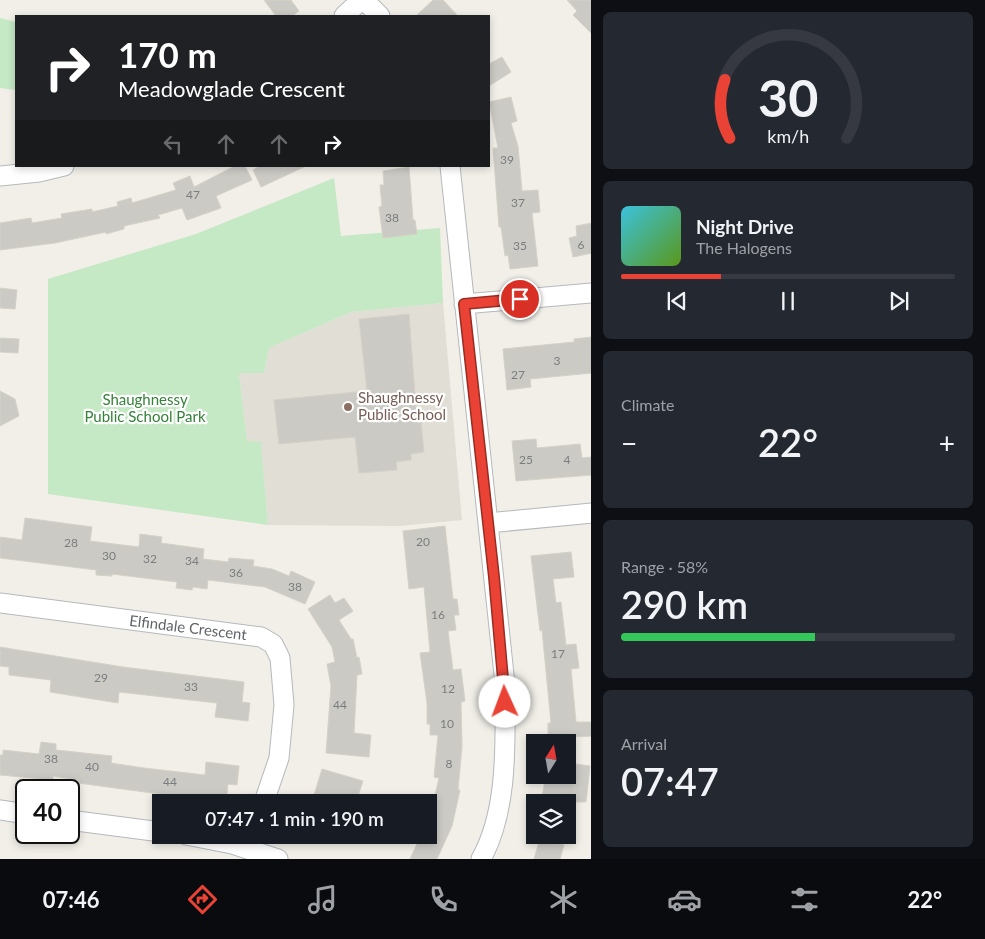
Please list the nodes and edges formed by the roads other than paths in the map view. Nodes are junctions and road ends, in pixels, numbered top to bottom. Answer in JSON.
{"nodes":[{"id":1,"x":362,"y":0,"type":"edge"},
{"id":2,"x":345,"y":15,"type":"edge"},
{"id":3,"x":379,"y":15,"type":"edge"},
{"id":4,"x":60,"y":167,"type":"edge"},
{"id":5,"x":450,"y":167,"type":"edge"},
{"id":6,"x":0,"y":176,"type":"edge"},
{"id":7,"x":591,"y":293,"type":"edge"},
{"id":8,"x":464,"y":304,"type":"junction"},
{"id":9,"x":591,"y":513,"type":"edge"},
{"id":10,"x":488,"y":524,"type":"junction"},
{"id":11,"x":0,"y":603,"type":"edge"},
{"id":12,"x":267,"y":794,"type":"edge"},
{"id":13,"x":0,"y":810,"type":"edge"},
{"id":14,"x":15,"y":812,"type":"edge"},
{"id":15,"x":80,"y":821,"type":"edge"},
{"id":16,"x":152,"y":831,"type":"edge"},
{"id":17,"x":230,"y":844,"type":"edge"},
{"id":18,"x":249,"y":848,"type":"edge"},
{"id":19,"x":278,"y":859,"type":"edge"},
{"id":20,"x":481,"y":859,"type":"edge"}],
"edges":[{"from":1,"to":2,"type":"street"},
{"from":1,"to":3,"type":"street"},
{"from":4,"to":6,"type":"street"},
{"from":5,"to":8,"type":"street"},
{"from":7,"to":8,"type":"street"},
{"from":8,"to":10,"type":"street"},
{"from":9,"to":10,"type":"street"},
{"from":10,"to":20,"type":"street"},
{"from":11,"to":12,"type":"street","name":"Elfindale Crescent"},
{"from":13,"to":14,"type":"street"},
{"from":15,"to":16,"type":"street"},
{"from":17,"to":18,"type":"street"},
{"from":18,"to":19,"type":"street"}]}
